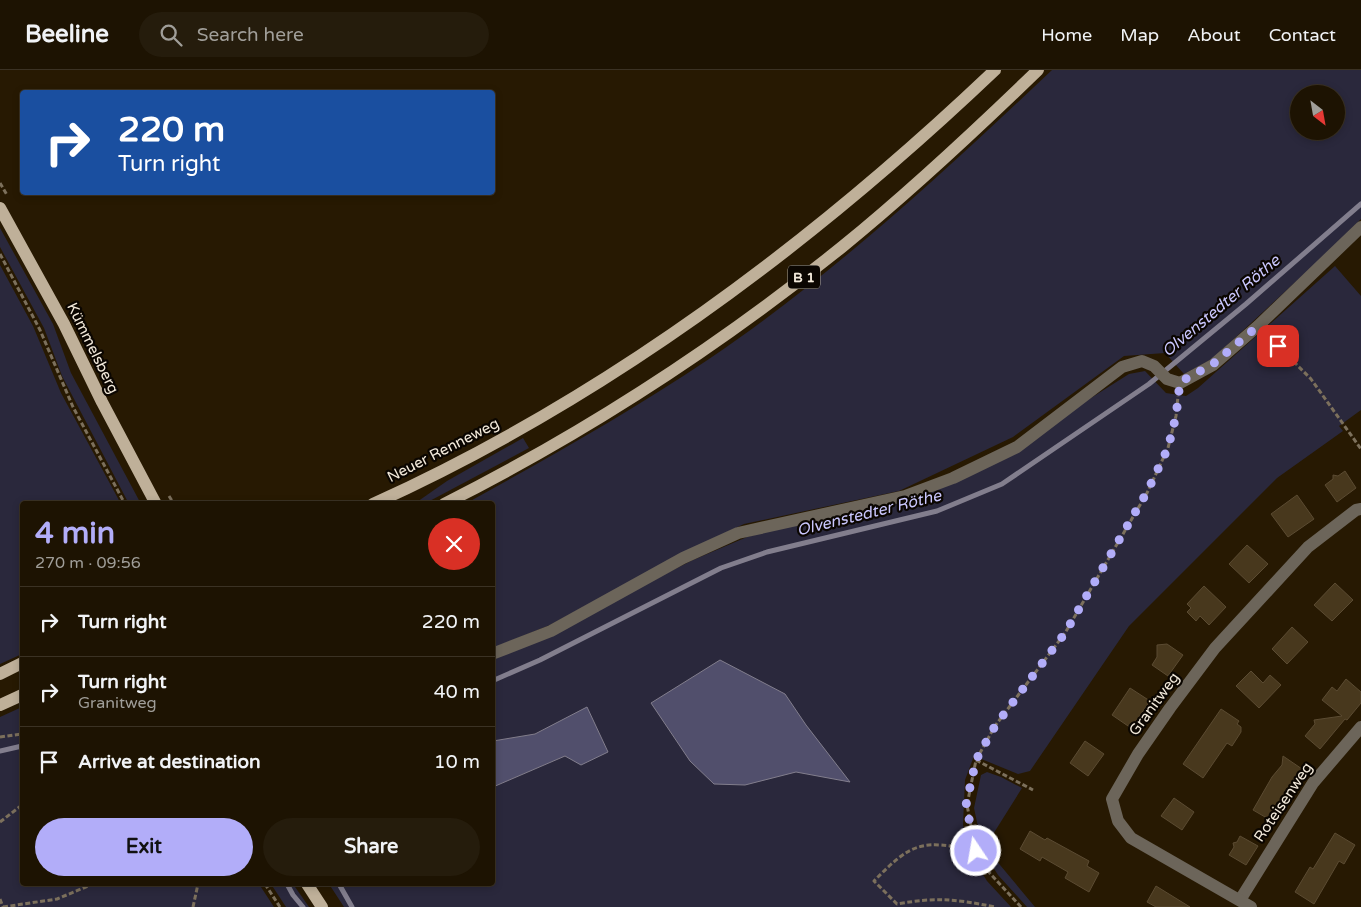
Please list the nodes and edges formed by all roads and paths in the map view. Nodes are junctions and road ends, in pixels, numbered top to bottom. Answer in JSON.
{"nodes":[{"id":1,"x":994,"y":70,"type":"edge"},
{"id":2,"x":1038,"y":70,"type":"edge"},
{"id":3,"x":0,"y":208,"type":"edge"},
{"id":4,"x":1361,"y":227,"type":"edge"},
{"id":5,"x":0,"y":254,"type":"edge"},
{"id":6,"x":1258,"y":326,"type":"junction"},
{"id":7,"x":1173,"y":381,"type":"junction"},
{"id":8,"x":1361,"y":449,"type":"edge"},
{"id":9,"x":124,"y":501,"type":"edge"},
{"id":10,"x":154,"y":501,"type":"edge"},
{"id":11,"x":379,"y":501,"type":"edge"},
{"id":12,"x":450,"y":501,"type":"edge"},
{"id":13,"x":1361,"y":509,"type":"edge"},
{"id":14,"x":495,"y":653,"type":"edge"},
{"id":15,"x":20,"y":665,"type":"edge"},
{"id":16,"x":0,"y":674,"type":"edge"},
{"id":17,"x":20,"y":696,"type":"edge"},
{"id":18,"x":0,"y":706,"type":"edge"},
{"id":19,"x":1361,"y":727,"type":"edge"},
{"id":20,"x":20,"y":734,"type":"edge"},
{"id":21,"x":0,"y":737,"type":"edge"},
{"id":22,"x":976,"y":760,"type":"junction"},
{"id":23,"x":1033,"y":790,"type":"dead end"},
{"id":24,"x":20,"y":807,"type":"edge"},
{"id":25,"x":0,"y":822,"type":"edge"},
{"id":26,"x":976,"y":851,"type":"junction"},
{"id":27,"x":88,"y":886,"type":"edge"},
{"id":28,"x":197,"y":886,"type":"edge"},
{"id":29,"x":266,"y":886,"type":"edge"},
{"id":30,"x":307,"y":886,"type":"edge"},
{"id":31,"x":0,"y":900,"type":"edge"},
{"id":32,"x":1240,"y":900,"type":"junction"},
{"id":33,"x":3,"y":907,"type":"edge"},
{"id":34,"x":192,"y":907,"type":"edge"},
{"id":35,"x":280,"y":907,"type":"edge"},
{"id":36,"x":322,"y":907,"type":"edge"},
{"id":37,"x":995,"y":907,"type":"edge"},
{"id":38,"x":1020,"y":907,"type":"edge"},
{"id":39,"x":1251,"y":907,"type":"edge"}],
"edges":[{"from":1,"to":11,"type":"main road","name":"Neuer Renneweg","number":"B 1"},
{"from":2,"to":12,"type":"main road","number":"B 1"},
{"from":3,"to":10,"type":"main road","name":"Kümmelsberg"},
{"from":4,"to":6,"type":"street"},
{"from":5,"to":9,"type":"path"},
{"from":6,"to":7,"type":"street"},
{"from":6,"to":8,"type":"path"},
{"from":7,"to":14,"type":"street"},
{"from":7,"to":22,"type":"path"},
{"from":13,"to":32,"type":"street","name":"Granitweg"},
{"from":15,"to":16,"type":"main road"},
{"from":17,"to":18,"type":"main road"},
{"from":19,"to":32,"type":"street","name":"Roteisenweg"},
{"from":20,"to":21,"type":"path"},
{"from":22,"to":23,"type":"path"},
{"from":22,"to":26,"type":"path"},
{"from":24,"to":25,"type":"path"},
{"from":26,"to":37,"type":"path"},
{"from":26,"to":38,"type":"path"},
{"from":27,"to":33,"type":"path"},
{"from":28,"to":34,"type":"path"},
{"from":29,"to":35,"type":"path"},
{"from":30,"to":36,"type":"main road"},
{"from":31,"to":33,"type":"path"},
{"from":32,"to":39,"type":"street","name":"Granitweg"}]}
